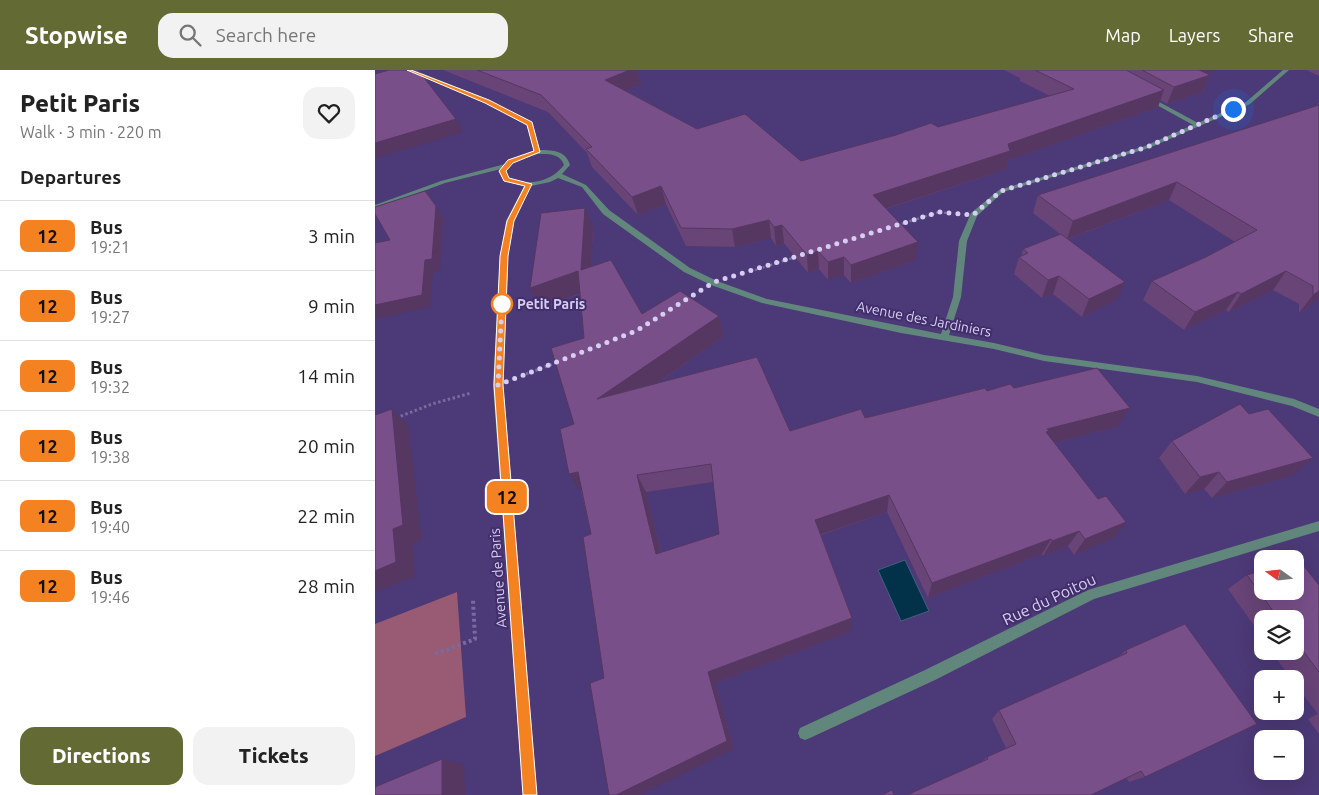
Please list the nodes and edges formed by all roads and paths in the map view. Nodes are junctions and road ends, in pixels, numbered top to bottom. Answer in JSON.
{"nodes":[{"id":1,"x":409,"y":70,"type":"edge"},
{"id":2,"x":1286,"y":70,"type":"edge"},
{"id":3,"x":1139,"y":93,"type":"edge"},
{"id":4,"x":1198,"y":125,"type":"junction"},
{"id":5,"x":537,"y":152,"type":"junction"},
{"id":6,"x":505,"y":166,"type":"junction"},
{"id":7,"x":558,"y":175,"type":"junction"},
{"id":8,"x":529,"y":184,"type":"junction"},
{"id":9,"x":375,"y":206,"type":"edge"},
{"id":10,"x":973,"y":215,"type":"junction"},
{"id":11,"x":892,"y":226,"type":"edge"},
{"id":12,"x":807,"y":253,"type":"edge"},
{"id":13,"x":714,"y":282,"type":"junction"},
{"id":14,"x":944,"y":338,"type":"junction"},
{"id":15,"x":560,"y":361,"type":"edge"},
{"id":16,"x":498,"y":385,"type":"junction"},
{"id":17,"x":1319,"y":413,"type":"edge"},
{"id":18,"x":391,"y":420,"type":"edge"},
{"id":19,"x":1319,"y":526,"type":"edge"},
{"id":20,"x":473,"y":600,"type":"dead end"},
{"id":21,"x":435,"y":654,"type":"dead end"},
{"id":22,"x":805,"y":733,"type":"dead end"},
{"id":23,"x":530,"y":795,"type":"edge"}],
"edges":[{"from":1,"to":5,"type":"street"},
{"from":2,"to":4,"type":"street"},
{"from":3,"to":4,"type":"street"},
{"from":4,"to":10,"type":"street"},
{"from":5,"to":6,"type":"street"},
{"from":5,"to":7,"type":"street"},
{"from":6,"to":8,"type":"street"},
{"from":6,"to":9,"type":"street"},
{"from":7,"to":8,"type":"street"},
{"from":7,"to":13,"type":"street","name":"Avenue des Jardiniers"},
{"from":8,"to":16,"type":"street","name":"Avenue de Paris"},
{"from":10,"to":11,"type":"path"},
{"from":10,"to":14,"type":"street"},
{"from":12,"to":13,"type":"path"},
{"from":13,"to":14,"type":"street","name":"Avenue des Jardiniers"},
{"from":14,"to":17,"type":"street","name":"Avenue des Jardiniers"},
{"from":15,"to":16,"type":"path"},
{"from":16,"to":18,"type":"path"},
{"from":16,"to":23,"type":"street","name":"Avenue de Paris"},
{"from":19,"to":22,"type":"street","name":"Rue du Poitou"},
{"from":20,"to":21,"type":"path"}]}
